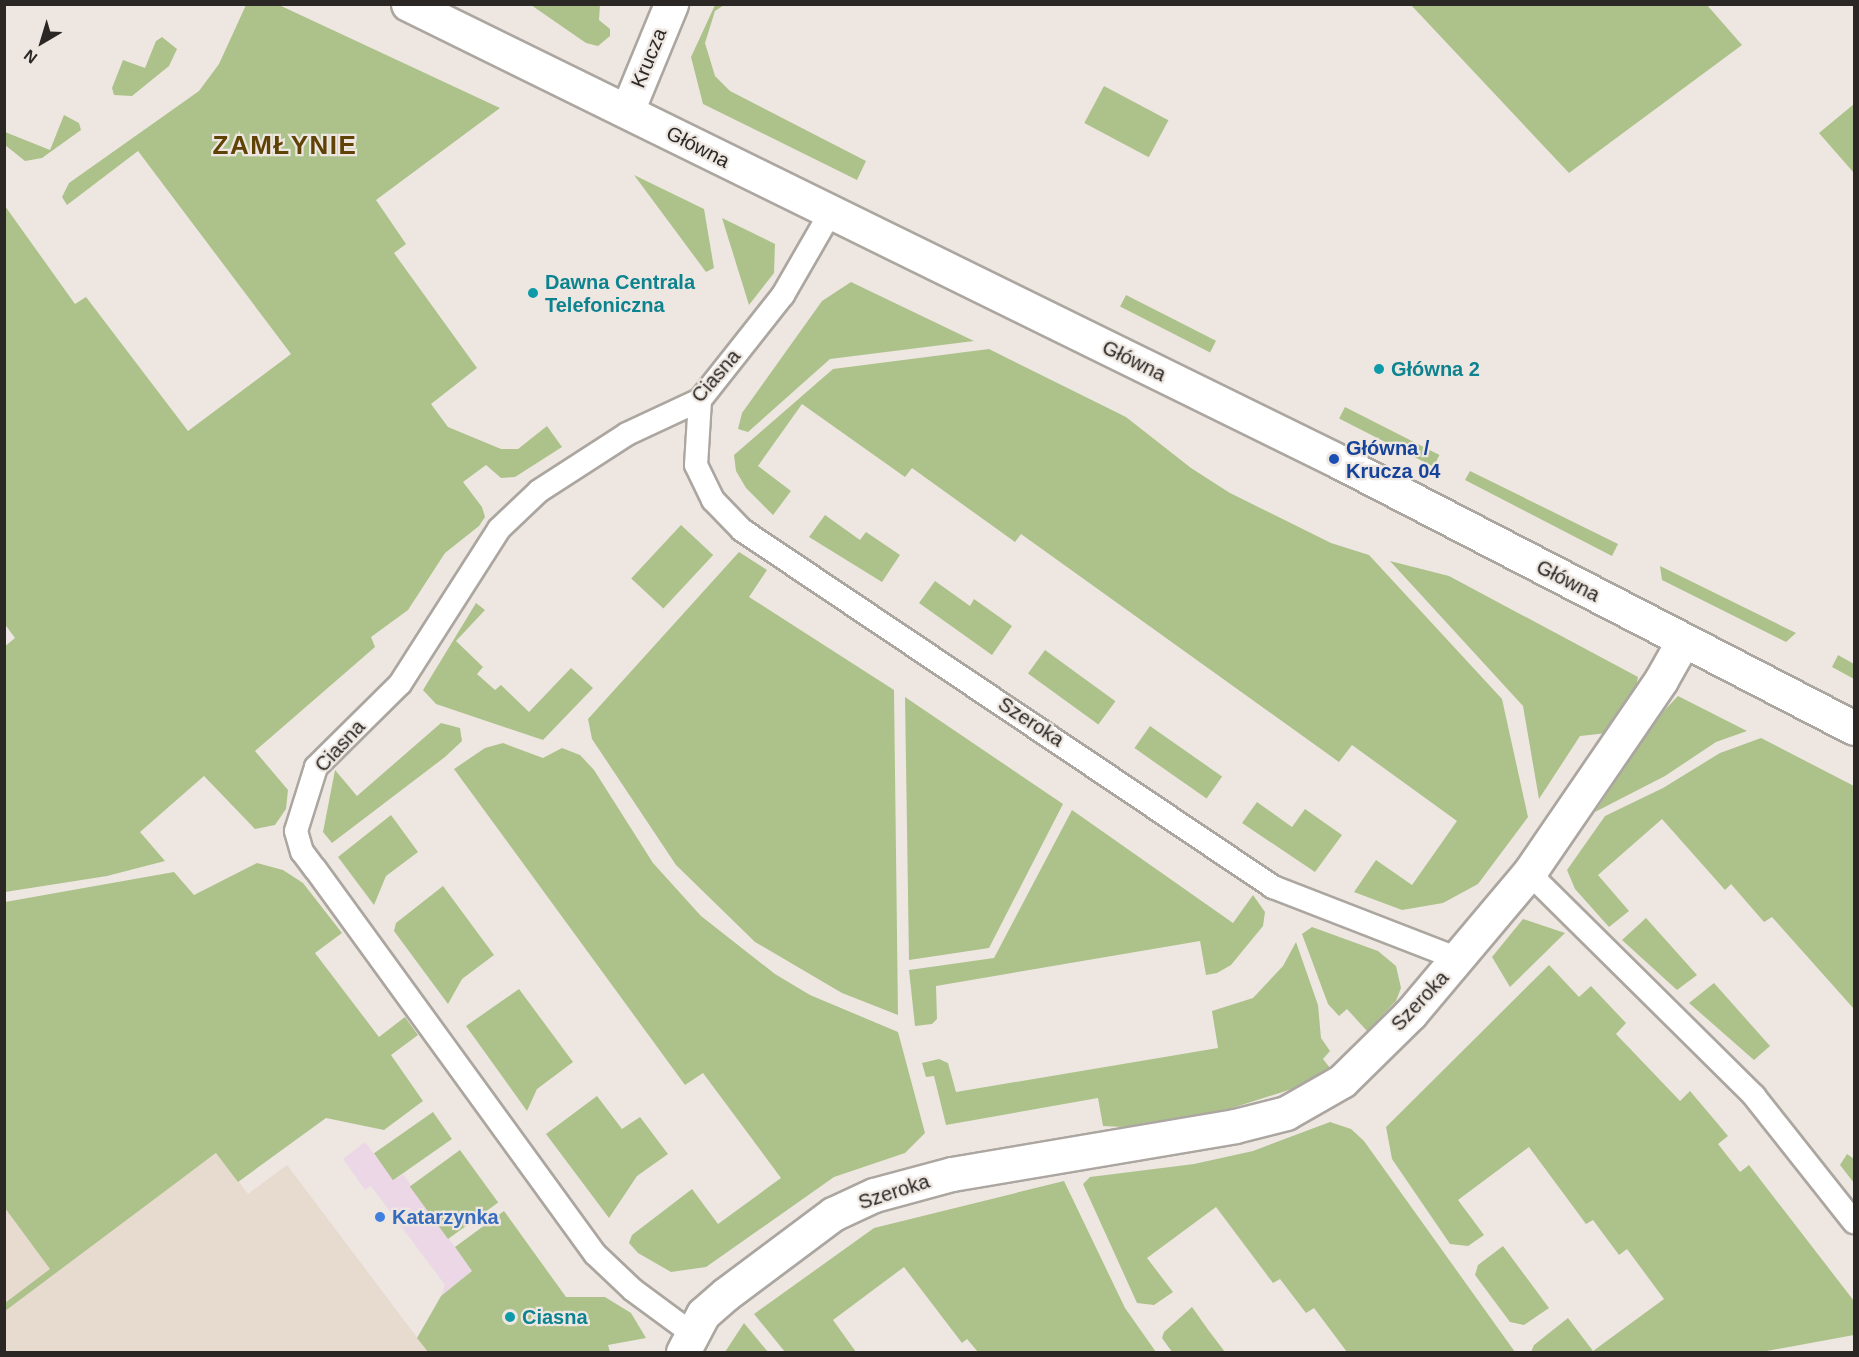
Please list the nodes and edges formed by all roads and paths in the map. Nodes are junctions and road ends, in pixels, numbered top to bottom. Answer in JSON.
{"nodes":[{"id":1,"x":408,"y":4,"type":"edge"},
{"id":2,"x":670,"y":5,"type":"edge"},
{"id":3,"x":627,"y":111,"type":"junction"},
{"id":4,"x":831,"y":212,"type":"junction"},
{"id":5,"x":700,"y":400,"type":"junction"},
{"id":6,"x":1683,"y":640,"type":"junction"},
{"id":7,"x":1854,"y":728,"type":"edge"},
{"id":8,"x":1529,"y":873,"type":"junction"},
{"id":9,"x":1459,"y":959,"type":"junction"},
{"id":10,"x":1854,"y":1222,"type":"edge"},
{"id":11,"x":687,"y":1342,"type":"edge"}],
"edges":[{"from":1,"to":3,"type":"street","name":"Główna"},
{"from":2,"to":3,"type":"street","name":"Krucza"},
{"from":3,"to":4,"type":"street","name":"Główna"},
{"from":4,"to":5,"type":"lane","name":"Ciasna"},
{"from":4,"to":6,"type":"street","name":"Główna"},
{"from":5,"to":9,"type":"lane","name":"Szeroka"},
{"from":5,"to":11,"type":"lane","name":"Ciasna"},
{"from":6,"to":7,"type":"street","name":"Główna"},
{"from":6,"to":8,"type":"street","name":"Szeroka"},
{"from":8,"to":9,"type":"street","name":"Szeroka"},
{"from":8,"to":10,"type":"lane"},
{"from":9,"to":11,"type":"street","name":"Szeroka"}]}
